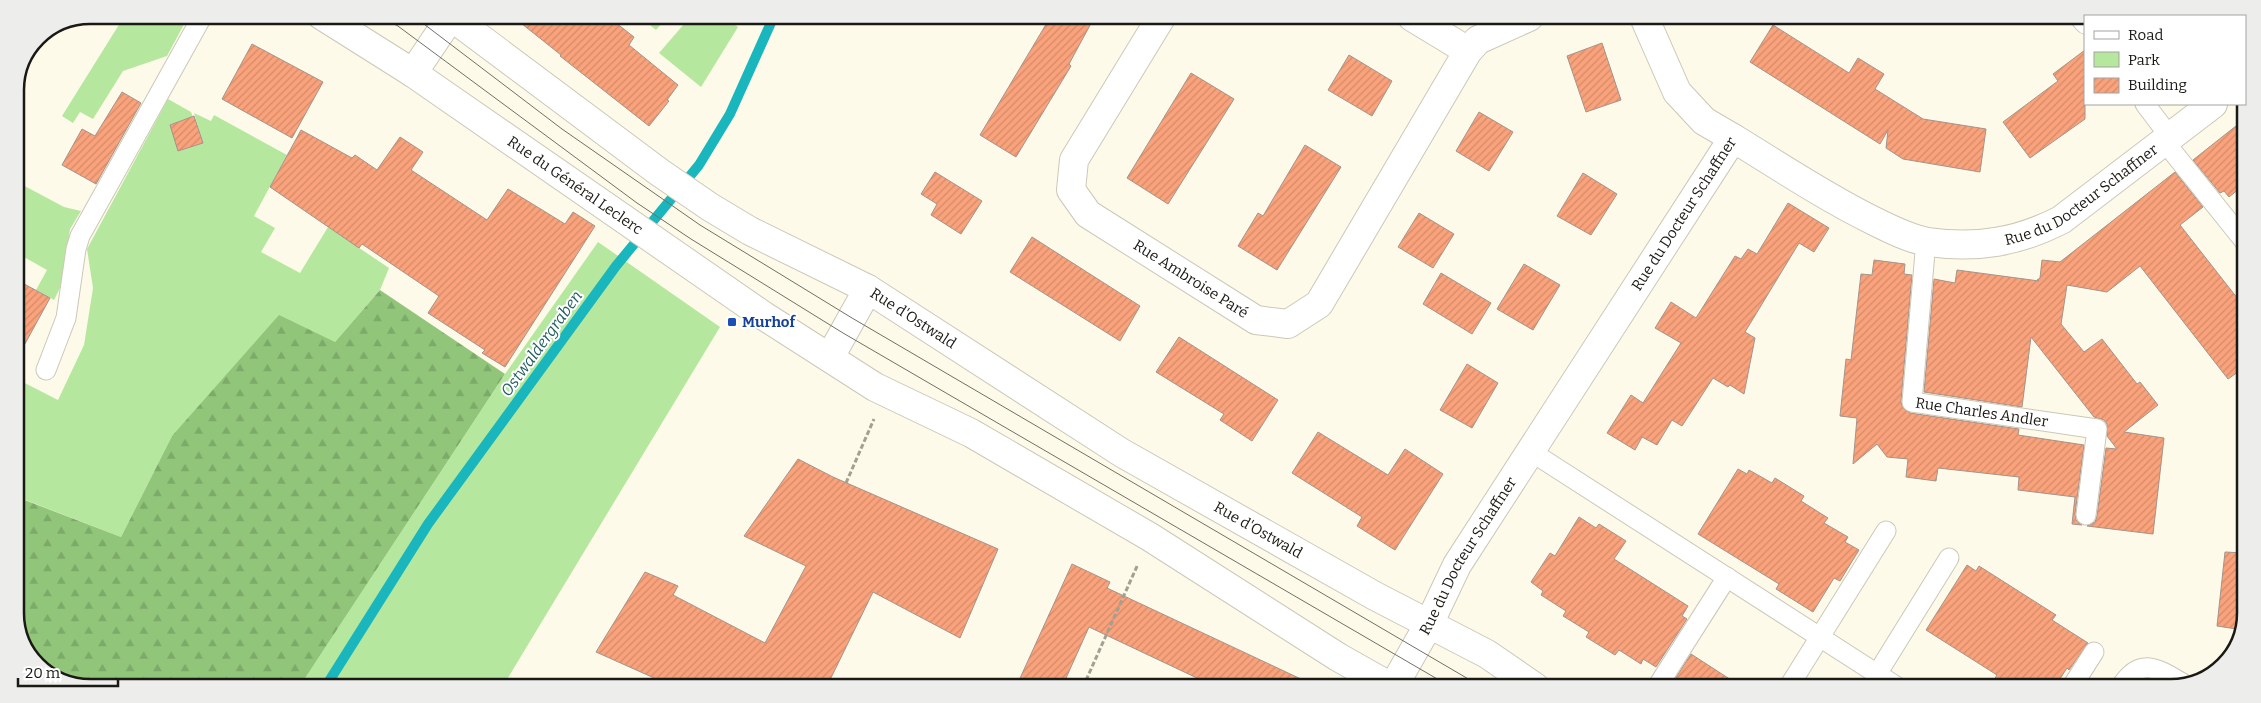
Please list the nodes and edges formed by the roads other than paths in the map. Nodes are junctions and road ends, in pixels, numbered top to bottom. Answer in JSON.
{"nodes":[{"id":1,"x":198,"y":24,"type":"edge"},
{"id":2,"x":335,"y":24,"type":"edge"},
{"id":3,"x":446,"y":24,"type":"edge"},
{"id":4,"x":462,"y":24,"type":"edge"},
{"id":5,"x":1157,"y":24,"type":"edge"},
{"id":6,"x":1424,"y":24,"type":"edge"},
{"id":7,"x":1513,"y":24,"type":"edge"},
{"id":8,"x":1647,"y":24,"type":"edge"},
{"id":9,"x":1468,"y":51,"type":"junction"},
{"id":10,"x":413,"y":73,"type":"junction"},
{"id":11,"x":2146,"y":105,"type":"edge"},
{"id":12,"x":2212,"y":105,"type":"edge"},
{"id":13,"x":1733,"y":138,"type":"junction"},
{"id":14,"x":2167,"y":139,"type":"junction"},
{"id":15,"x":2237,"y":231,"type":"edge"},
{"id":16,"x":1926,"y":242,"type":"junction"},
{"id":17,"x":868,"y":289,"type":"junction"},
{"id":18,"x":830,"y":357,"type":"junction"},
{"id":19,"x":46,"y":370,"type":"dead end"},
{"id":20,"x":1530,"y":451,"type":"junction"},
{"id":21,"x":2086,"y":515,"type":"dead end"},
{"id":22,"x":1886,"y":531,"type":"dead end"},
{"id":23,"x":1949,"y":558,"type":"dead end"},
{"id":24,"x":1727,"y":577,"type":"junction"},
{"id":25,"x":1429,"y":624,"type":"junction"},
{"id":26,"x":1820,"y":637,"type":"junction"},
{"id":27,"x":2094,"y":652,"type":"dead end"},
{"id":28,"x":1877,"y":674,"type":"junction"},
{"id":29,"x":1378,"y":679,"type":"edge"},
{"id":30,"x":1397,"y":679,"type":"edge"},
{"id":31,"x":1523,"y":679,"type":"edge"},
{"id":32,"x":1662,"y":679,"type":"edge"},
{"id":33,"x":1794,"y":679,"type":"edge"},
{"id":34,"x":1884,"y":679,"type":"edge"},
{"id":35,"x":2077,"y":679,"type":"edge"},
{"id":36,"x":2125,"y":679,"type":"edge"},
{"id":37,"x":2175,"y":679,"type":"edge"}],
"edges":[{"from":1,"to":19,"type":"lane"},
{"from":2,"to":10,"type":"main road","name":"Rue du Général Leclerc"},
{"from":3,"to":10,"type":"main road"},
{"from":4,"to":17,"type":"main road"},
{"from":5,"to":9,"type":"main road","name":"Rue Ambroise Paré"},
{"from":6,"to":9,"type":"main road"},
{"from":7,"to":9,"type":"main road","name":"Rue Ambroise Paré"},
{"from":8,"to":13,"type":"main road"},
{"from":10,"to":18,"type":"main road","name":"Rue du Général Leclerc"},
{"from":11,"to":14,"type":"lane","name":"Rue du Docteur Schaffner"},
{"from":12,"to":14,"type":"main road","name":"Rue du Docteur Schaffner"},
{"from":13,"to":16,"type":"main road","name":"Rue du Docteur Schaffner"},
{"from":13,"to":20,"type":"main road","name":"Rue du Docteur Schaffner"},
{"from":14,"to":15,"type":"lane"},
{"from":14,"to":16,"type":"main road","name":"Rue du Docteur Schaffner"},
{"from":16,"to":21,"type":"lane","name":"Rue Charles Andler"},
{"from":17,"to":18,"type":"main road","name":"Rue d'Ostwald"},
{"from":17,"to":25,"type":"main road","name":"Rue d'Ostwald"},
{"from":18,"to":29,"type":"main road"},
{"from":20,"to":24,"type":"lane"},
{"from":20,"to":25,"type":"main road","name":"Rue du Docteur Schaffner"},
{"from":22,"to":26,"type":"lane"},
{"from":23,"to":28,"type":"lane"},
{"from":24,"to":26,"type":"lane"},
{"from":24,"to":32,"type":"lane"},
{"from":25,"to":30,"type":"main road","name":"Rue du Docteur Schaffner"},
{"from":25,"to":31,"type":"main road","name":"Rue d'Ostwald"},
{"from":26,"to":28,"type":"lane"},
{"from":26,"to":33,"type":"lane"},
{"from":27,"to":35,"type":"lane"},
{"from":28,"to":34,"type":"lane"},
{"from":36,"to":37,"type":"lane"}]}
